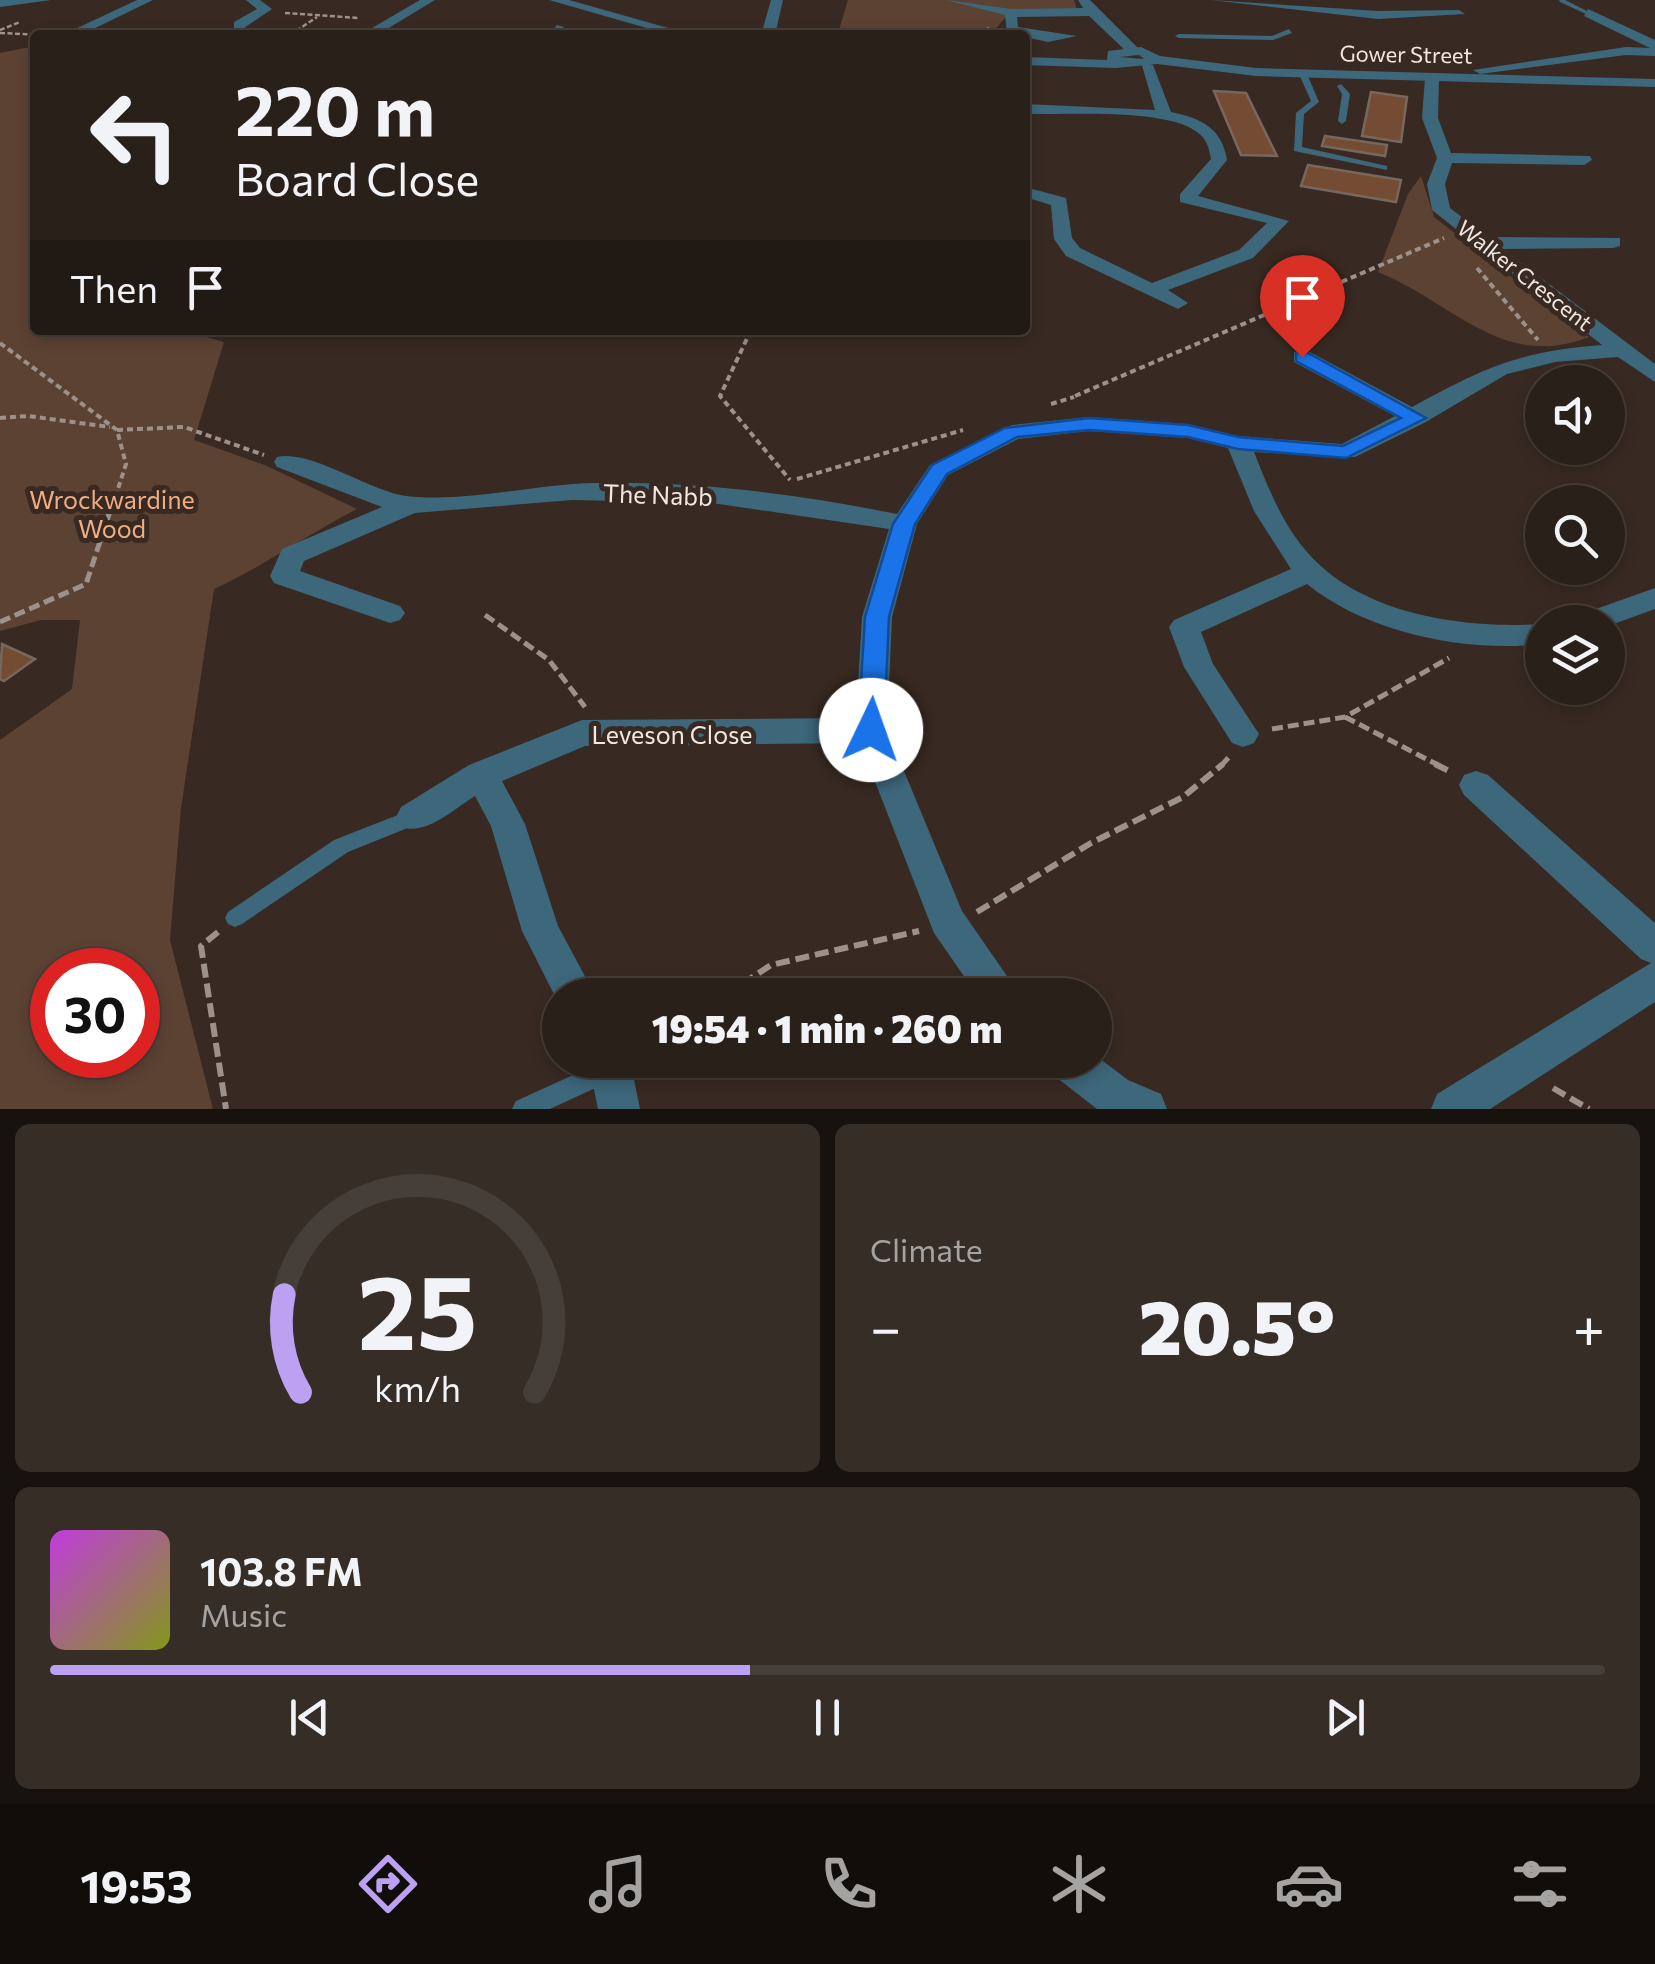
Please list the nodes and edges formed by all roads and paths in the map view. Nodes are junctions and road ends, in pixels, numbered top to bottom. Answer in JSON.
{"nodes":[{"id":1,"x":45,"y":0,"type":"edge"},
{"id":2,"x":147,"y":0,"type":"edge"},
{"id":3,"x":252,"y":0,"type":"edge"},
{"id":4,"x":429,"y":0,"type":"edge"},
{"id":5,"x":555,"y":0,"type":"edge"},
{"id":6,"x":777,"y":0,"type":"edge"},
{"id":7,"x":952,"y":0,"type":"edge"},
{"id":8,"x":1216,"y":0,"type":"edge"},
{"id":9,"x":1562,"y":0,"type":"edge"},
{"id":10,"x":1242,"y":1,"type":"edge"},
{"id":11,"x":0,"y":3,"type":"edge"},
{"id":12,"x":1087,"y":6,"type":"edge"},
{"id":13,"x":1305,"y":10,"type":"junction"},
{"id":14,"x":262,"y":12,"type":"junction"},
{"id":15,"x":1588,"y":12,"type":"joint"},
{"id":16,"x":1011,"y":13,"type":"junction"},
{"id":17,"x":1459,"y":14,"type":"dead end"},
{"id":18,"x":320,"y":16,"type":"junction"},
{"id":19,"x":1435,"y":16,"type":"junction"},
{"id":20,"x":392,"y":21,"type":"junction"},
{"id":21,"x":1269,"y":22,"type":"dead end"},
{"id":22,"x":239,"y":25,"type":"dead end"},
{"id":23,"x":560,"y":27,"type":"dead end"},
{"id":24,"x":1446,"y":27,"type":"dead end"},
{"id":25,"x":1288,"y":28,"type":"junction"},
{"id":26,"x":80,"y":30,"type":"dead end"},
{"id":27,"x":298,"y":30,"type":"edge"},
{"id":28,"x":376,"y":30,"type":"edge"},
{"id":29,"x":557,"y":30,"type":"edge"},
{"id":30,"x":666,"y":30,"type":"edge"},
{"id":31,"x":769,"y":30,"type":"edge"},
{"id":32,"x":1012,"y":30,"type":"edge"},
{"id":33,"x":1630,"y":30,"type":"junction"},
{"id":34,"x":1655,"y":31,"type":"edge"},
{"id":35,"x":0,"y":33,"type":"edge"},
{"id":36,"x":30,"y":34,"type":"edge"},
{"id":37,"x":1030,"y":34,"type":"edge"},
{"id":38,"x":1070,"y":36,"type":"dead end"},
{"id":39,"x":1179,"y":36,"type":"dead end"},
{"id":40,"x":1655,"y":49,"type":"edge"},
{"id":41,"x":1146,"y":58,"type":"junction"},
{"id":42,"x":1030,"y":62,"type":"edge"},
{"id":43,"x":1514,"y":66,"type":"junction"},
{"id":44,"x":1480,"y":70,"type":"dead end"},
{"id":45,"x":1303,"y":74,"type":"junction"},
{"id":46,"x":1432,"y":78,"type":"junction"},
{"id":47,"x":1548,"y":80,"type":"junction"},
{"id":48,"x":1655,"y":83,"type":"edge"},
{"id":49,"x":1310,"y":91,"type":"junction"},
{"id":50,"x":1030,"y":109,"type":"edge"},
{"id":51,"x":1165,"y":115,"type":"junction"},
{"id":52,"x":1342,"y":120,"type":"dead end"},
{"id":53,"x":1444,"y":158,"type":"junction"},
{"id":54,"x":1584,"y":160,"type":"dead end"},
{"id":55,"x":1384,"y":168,"type":"dead end"},
{"id":56,"x":1030,"y":193,"type":"edge"},
{"id":57,"x":1467,"y":230,"type":"junction"},
{"id":58,"x":1613,"y":242,"type":"dead end"},
{"id":59,"x":1484,"y":243,"type":"junction"},
{"id":60,"x":1475,"y":265,"type":"dead end"},
{"id":61,"x":1151,"y":290,"type":"junction"},
{"id":62,"x":1178,"y":303,"type":"dead end"},
{"id":63,"x":749,"y":335,"type":"edge"},
{"id":64,"x":0,"y":343,"type":"edge"},
{"id":65,"x":1622,"y":350,"type":"junction"},
{"id":66,"x":1554,"y":356,"type":"junction"},
{"id":67,"x":1302,"y":357,"type":"dead end"},
{"id":68,"x":1655,"y":375,"type":"edge"},
{"id":69,"x":1075,"y":396,"type":"dead end"},
{"id":70,"x":0,"y":418,"type":"edge"},
{"id":71,"x":1416,"y":418,"type":"junction"},
{"id":72,"x":115,"y":429,"type":"junction"},
{"id":73,"x":1238,"y":443,"type":"junction"},
{"id":74,"x":286,"y":462,"type":"joint"},
{"id":75,"x":791,"y":481,"type":"dead end"},
{"id":76,"x":411,"y":505,"type":"junction"},
{"id":77,"x":904,"y":524,"type":"junction"},
{"id":78,"x":1309,"y":572,"type":"junction"},
{"id":79,"x":1655,"y":598,"type":"edge"},
{"id":80,"x":1625,"y":609,"type":"edge"},
{"id":81,"x":390,"y":613,"type":"dead end"},
{"id":82,"x":485,"y":616,"type":"dead end"},
{"id":83,"x":0,"y":622,"type":"edge"},
{"id":84,"x":1469,"y":632,"type":"junction"},
{"id":85,"x":1525,"y":637,"type":"edge"},
{"id":86,"x":1345,"y":717,"type":"junction"},
{"id":87,"x":871,"y":730,"type":"junction"},
{"id":88,"x":582,"y":732,"type":"junction"},
{"id":89,"x":1243,"y":734,"type":"junction"},
{"id":90,"x":481,"y":775,"type":"junction"},
{"id":91,"x":1476,"y":786,"type":"joint"},
{"id":92,"x":412,"y":817,"type":"joint"},
{"id":93,"x":234,"y":918,"type":"joint"},
{"id":94,"x":949,"y":924,"type":"junction"},
{"id":95,"x":1655,"y":947,"type":"edge"},
{"id":96,"x":566,"y":978,"type":"edge"},
{"id":97,"x":751,"y":978,"type":"edge"},
{"id":98,"x":988,"y":978,"type":"edge"},
{"id":99,"x":1655,"y":980,"type":"edge"},
{"id":100,"x":1091,"y":1078,"type":"edge"},
{"id":101,"x":614,"y":1079,"type":"edge"},
{"id":102,"x":226,"y":1109,"type":"edge"},
{"id":103,"x":524,"y":1109,"type":"edge"},
{"id":104,"x":1146,"y":1109,"type":"edge"},
{"id":105,"x":1452,"y":1109,"type":"edge"}],
"edges":[{"from":1,"to":11,"type":"street"},
{"from":2,"to":26,"type":"street"},
{"from":3,"to":14,"type":"street"},
{"from":4,"to":20,"type":"street"},
{"from":5,"to":30,"type":"street"},
{"from":6,"to":31,"type":"street"},
{"from":7,"to":16,"type":"street"},
{"from":8,"to":10,"type":"street"},
{"from":9,"to":15,"type":"lane"},
{"from":10,"to":13,"type":"street"},
{"from":12,"to":16,"type":"street"},
{"from":12,"to":41,"type":"street"},
{"from":13,"to":19,"type":"street"},
{"from":13,"to":25,"type":"street"},
{"from":14,"to":18,"type":"path"},
{"from":14,"to":22,"type":"street"},
{"from":15,"to":33,"type":"street"},
{"from":16,"to":32,"type":"street"},
{"from":17,"to":19,"type":"street"},
{"from":18,"to":20,"type":"path"},
{"from":18,"to":27,"type":"path"},
{"from":19,"to":24,"type":"street"},
{"from":20,"to":28,"type":"street"},
{"from":21,"to":25,"type":"street"},
{"from":23,"to":29,"type":"lane"},
{"from":25,"to":39,"type":"lane"},
{"from":33,"to":34,"type":"street"},
{"from":33,"to":40,"type":"street"},
{"from":35,"to":36,"type":"path"},
{"from":37,"to":38,"type":"street"},
{"from":40,"to":43,"type":"street"},
{"from":41,"to":42,"type":"street"},
{"from":41,"to":45,"type":"street","name":"Gower Street"},
{"from":41,"to":51,"type":"street"},
{"from":43,"to":44,"type":"street"},
{"from":43,"to":47,"type":"street"},
{"from":45,"to":46,"type":"street","name":"Gower Street"},
{"from":45,"to":49,"type":"lane"},
{"from":46,"to":47,"type":"street","name":"Gower Street"},
{"from":46,"to":53,"type":"street","name":"Walker Crescent"},
{"from":47,"to":48,"type":"street","name":"Gower Street"},
{"from":49,"to":52,"type":"lane"},
{"from":49,"to":55,"type":"lane"},
{"from":50,"to":51,"type":"street"},
{"from":51,"to":61,"type":"street"},
{"from":53,"to":54,"type":"street"},
{"from":53,"to":57,"type":"street","name":"Walker Crescent"},
{"from":56,"to":61,"type":"street"},
{"from":57,"to":59,"type":"street","name":"Walker Crescent"},
{"from":57,"to":69,"type":"path"},
{"from":58,"to":59,"type":"street"},
{"from":59,"to":65,"type":"street","name":"Walker Crescent"},
{"from":60,"to":66,"type":"path"},
{"from":61,"to":62,"type":"street"},
{"from":63,"to":75,"type":"path"},
{"from":64,"to":72,"type":"path"},
{"from":65,"to":66,"type":"street","name":"Walker Crescent"},
{"from":65,"to":68,"type":"street","name":"Walker Crescent"},
{"from":66,"to":71,"type":"street","name":"Walker Crescent"},
{"from":67,"to":71,"type":"street"},
{"from":70,"to":72,"type":"path"},
{"from":71,"to":73,"type":"street","name":"Walker Crescent"},
{"from":72,"to":74,"type":"path"},
{"from":72,"to":83,"type":"path"},
{"from":73,"to":77,"type":"street","name":"Walker Crescent"},
{"from":73,"to":78,"type":"street"},
{"from":74,"to":76,"type":"street"},
{"from":76,"to":77,"type":"street","name":"The Nabb"},
{"from":76,"to":81,"type":"street"},
{"from":77,"to":87,"type":"street","name":"Walker Crescent"},
{"from":78,"to":84,"type":"street"},
{"from":78,"to":89,"type":"street"},
{"from":79,"to":80,"type":"street"},
{"from":82,"to":88,"type":"path"},
{"from":84,"to":85,"type":"street"},
{"from":84,"to":86,"type":"path"},
{"from":86,"to":89,"type":"path"},
{"from":86,"to":91,"type":"path"},
{"from":87,"to":88,"type":"street","name":"Leveson Close"},
{"from":87,"to":94,"type":"street","name":"Walker Crescent"},
{"from":88,"to":90,"type":"street","name":"Leveson Close"},
{"from":89,"to":94,"type":"path"},
{"from":90,"to":92,"type":"street","name":"Leveson Close"},
{"from":90,"to":96,"type":"street"},
{"from":91,"to":95,"type":"street"},
{"from":92,"to":93,"type":"lane"},
{"from":93,"to":102,"type":"path"},
{"from":94,"to":97,"type":"path"},
{"from":94,"to":98,"type":"street","name":"Walker Crescent"},
{"from":99,"to":105,"type":"street"},
{"from":100,"to":104,"type":"street"},
{"from":101,"to":103,"type":"lane"}]}
